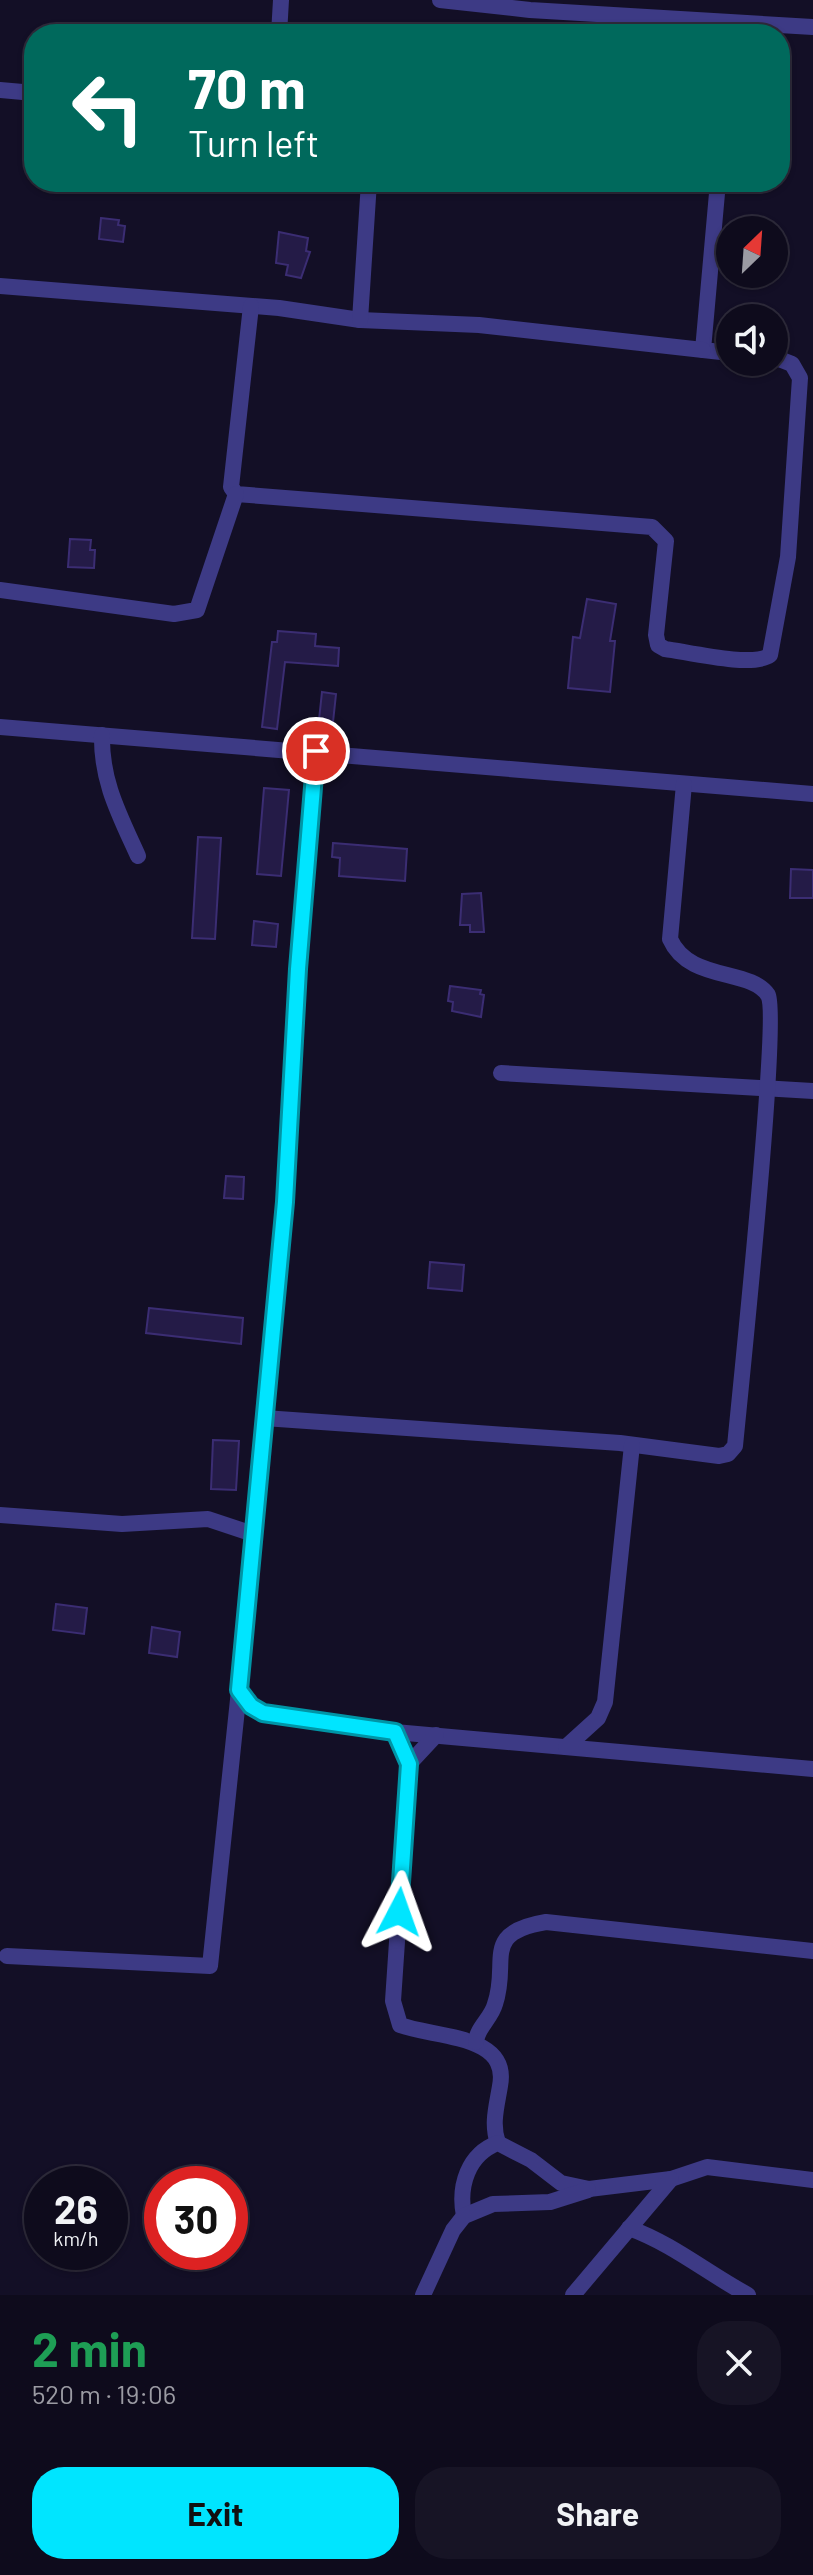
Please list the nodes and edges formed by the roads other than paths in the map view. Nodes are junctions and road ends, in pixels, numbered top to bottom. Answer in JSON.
{"nodes":[{"id":1,"x":281,"y":0,"type":"edge"},
{"id":2,"x":440,"y":0,"type":"edge"},
{"id":3,"x":280,"y":24,"type":"edge"},
{"id":4,"x":696,"y":24,"type":"edge"},
{"id":5,"x":790,"y":27,"type":"edge"},
{"id":6,"x":813,"y":27,"type":"edge"},
{"id":7,"x":0,"y":90,"type":"edge"},
{"id":8,"x":24,"y":92,"type":"edge"},
{"id":9,"x":368,"y":192,"type":"edge"},
{"id":10,"x":717,"y":192,"type":"edge"},
{"id":11,"x":0,"y":286,"type":"edge"},
{"id":12,"x":251,"y":306,"type":"junction"},
{"id":13,"x":360,"y":320,"type":"junction"},
{"id":14,"x":703,"y":350,"type":"junction"},
{"id":15,"x":716,"y":351,"type":"edge"},
{"id":16,"x":788,"y":362,"type":"edge"},
{"id":17,"x":236,"y":494,"type":"junction"},
{"id":18,"x":0,"y":590,"type":"edge"},
{"id":19,"x":0,"y":727,"type":"edge"},
{"id":20,"x":102,"y":735,"type":"junction"},
{"id":21,"x":316,"y":751,"type":"junction"},
{"id":22,"x":684,"y":784,"type":"junction"},
{"id":23,"x":813,"y":794,"type":"edge"},
{"id":24,"x":138,"y":856,"type":"dead end"},
{"id":25,"x":501,"y":1073,"type":"dead end"},
{"id":26,"x":767,"y":1089,"type":"junction"},
{"id":27,"x":813,"y":1091,"type":"edge"},
{"id":28,"x":264,"y":1418,"type":"junction"},
{"id":29,"x":632,"y":1445,"type":"junction"},
{"id":30,"x":0,"y":1515,"type":"edge"},
{"id":31,"x":253,"y":1534,"type":"junction"},
{"id":32,"x":239,"y":1690,"type":"junction"},
{"id":33,"x":395,"y":1732,"type":"junction"},
{"id":34,"x":436,"y":1735,"type":"junction"},
{"id":35,"x":566,"y":1747,"type":"junction"},
{"id":36,"x":409,"y":1764,"type":"junction"},
{"id":37,"x":813,"y":1769,"type":"edge"},
{"id":38,"x":813,"y":1951,"type":"edge"},
{"id":39,"x":7,"y":1956,"type":"dead end"},
{"id":40,"x":476,"y":2042,"type":"junction"},
{"id":41,"x":498,"y":2143,"type":"junction"},
{"id":42,"x":671,"y":2179,"type":"junction"},
{"id":43,"x":813,"y":2180,"type":"edge"},
{"id":44,"x":589,"y":2189,"type":"junction"},
{"id":45,"x":464,"y":2216,"type":"junction"},
{"id":46,"x":629,"y":2228,"type":"junction"},
{"id":47,"x":423,"y":2295,"type":"edge"},
{"id":48,"x":573,"y":2295,"type":"edge"},
{"id":49,"x":748,"y":2295,"type":"edge"}],
"edges":[{"from":1,"to":3,"type":"street"},
{"from":2,"to":4,"type":"street"},
{"from":5,"to":6,"type":"street"},
{"from":7,"to":8,"type":"street"},
{"from":9,"to":13,"type":"street"},
{"from":10,"to":14,"type":"street"},
{"from":11,"to":12,"type":"street"},
{"from":12,"to":13,"type":"street"},
{"from":12,"to":17,"type":"street"},
{"from":13,"to":14,"type":"street"},
{"from":14,"to":15,"type":"street"},
{"from":16,"to":17,"type":"street"},
{"from":17,"to":18,"type":"street"},
{"from":19,"to":20,"type":"street"},
{"from":20,"to":21,"type":"street"},
{"from":20,"to":24,"type":"street"},
{"from":21,"to":22,"type":"street"},
{"from":21,"to":28,"type":"street"},
{"from":22,"to":23,"type":"street"},
{"from":22,"to":26,"type":"street"},
{"from":25,"to":26,"type":"street"},
{"from":26,"to":27,"type":"street"},
{"from":26,"to":29,"type":"street"},
{"from":28,"to":29,"type":"street"},
{"from":28,"to":31,"type":"street"},
{"from":29,"to":35,"type":"street"},
{"from":30,"to":31,"type":"street"},
{"from":31,"to":32,"type":"street"},
{"from":32,"to":33,"type":"street"},
{"from":32,"to":39,"type":"street"},
{"from":33,"to":34,"type":"street"},
{"from":33,"to":36,"type":"street"},
{"from":34,"to":35,"type":"street"},
{"from":34,"to":36,"type":"street"},
{"from":35,"to":37,"type":"street"},
{"from":36,"to":40,"type":"street"},
{"from":38,"to":40,"type":"street"},
{"from":40,"to":41,"type":"street"},
{"from":41,"to":44,"type":"street"},
{"from":41,"to":45,"type":"street"},
{"from":42,"to":43,"type":"street"},
{"from":42,"to":44,"type":"street"},
{"from":42,"to":46,"type":"street"},
{"from":44,"to":45,"type":"street"},
{"from":45,"to":47,"type":"street"},
{"from":46,"to":48,"type":"street"},
{"from":46,"to":49,"type":"street"}]}
